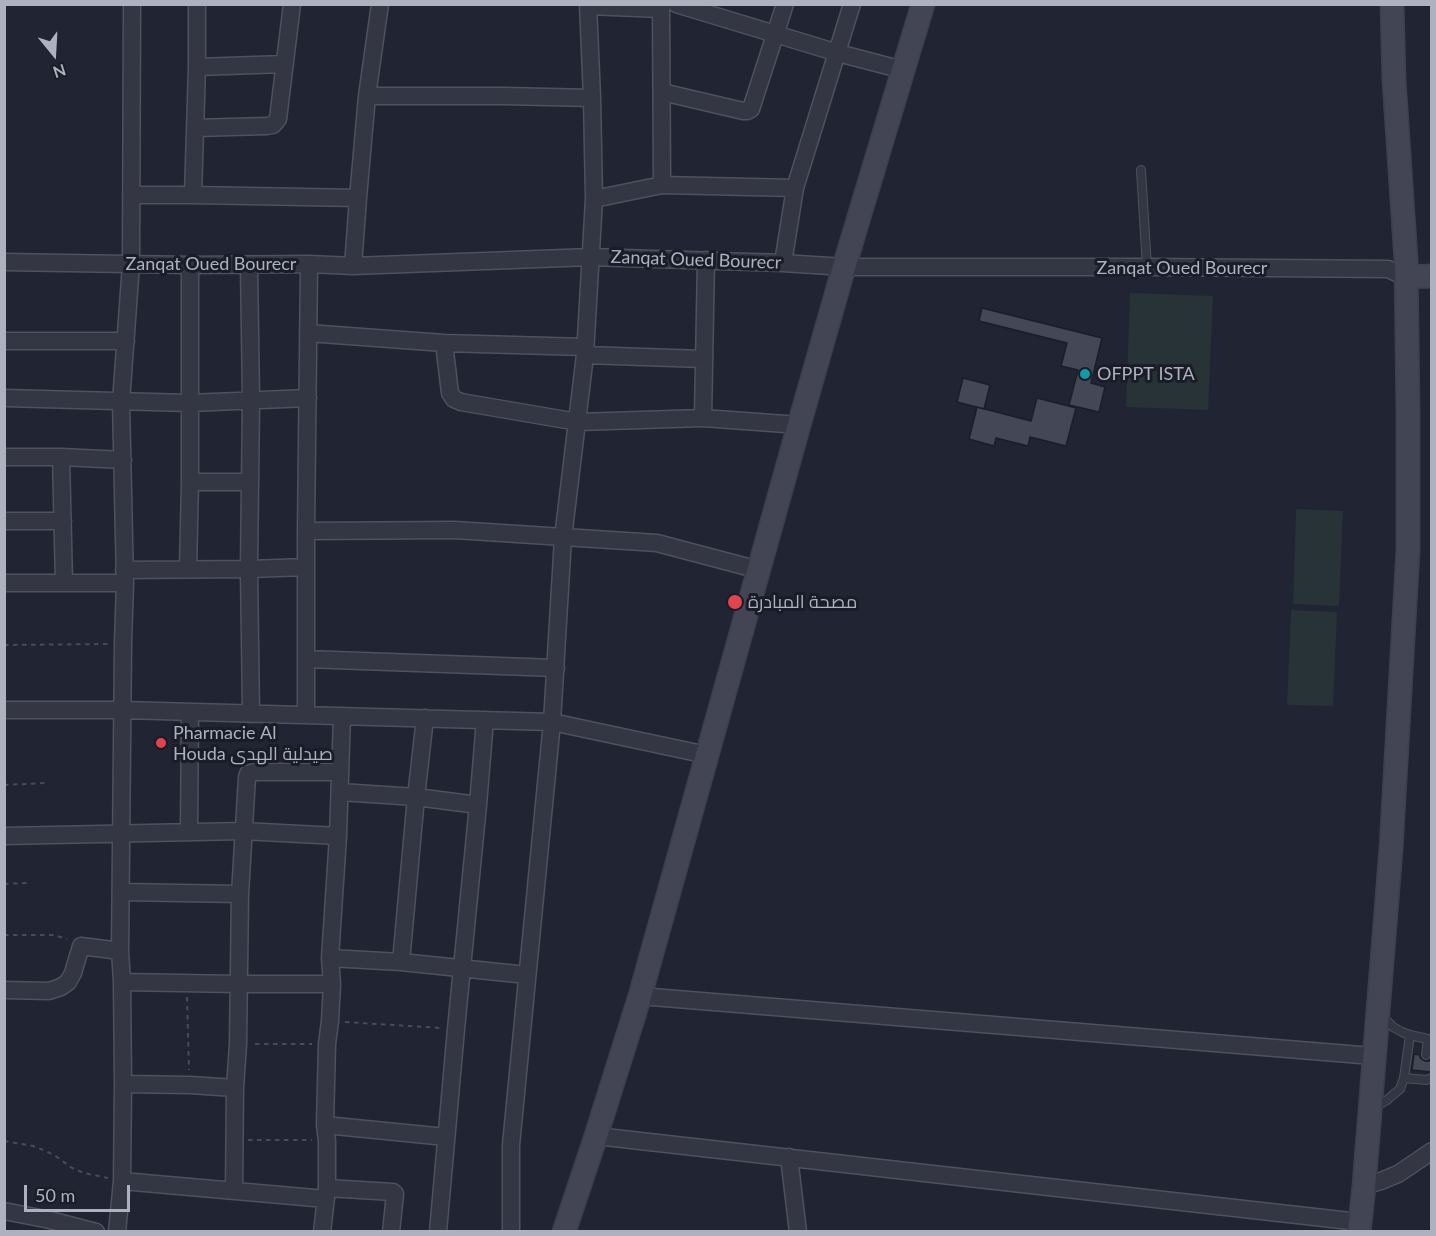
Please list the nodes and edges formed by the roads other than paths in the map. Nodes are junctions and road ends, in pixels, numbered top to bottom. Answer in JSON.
{"nodes":[{"id":1,"x":132,"y":4,"type":"edge"},
{"id":2,"x":197,"y":4,"type":"edge"},
{"id":3,"x":292,"y":4,"type":"edge"},
{"id":4,"x":380,"y":4,"type":"edge"},
{"id":5,"x":784,"y":4,"type":"edge"},
{"id":6,"x":852,"y":4,"type":"edge"},
{"id":7,"x":923,"y":4,"type":"edge"},
{"id":8,"x":1392,"y":4,"type":"edge"},
{"id":9,"x":588,"y":5,"type":"edge"},
{"id":10,"x":666,"y":6,"type":"edge"},
{"id":11,"x":775,"y":34,"type":"junction"},
{"id":12,"x":838,"y":53,"type":"junction"},
{"id":13,"x":285,"y":64,"type":"junction"},
{"id":14,"x":197,"y":67,"type":"junction"},
{"id":15,"x":903,"y":70,"type":"junction"},
{"id":16,"x":662,"y":92,"type":"junction"},
{"id":17,"x":367,"y":96,"type":"junction"},
{"id":18,"x":592,"y":98,"type":"junction"},
{"id":19,"x":195,"y":128,"type":"junction"},
{"id":20,"x":1141,"y":170,"type":"dead end"},
{"id":21,"x":662,"y":186,"type":"junction"},
{"id":22,"x":795,"y":188,"type":"junction"},
{"id":23,"x":131,"y":195,"type":"junction"},
{"id":24,"x":194,"y":195,"type":"junction"},
{"id":25,"x":358,"y":198,"type":"junction"},
{"id":26,"x":594,"y":199,"type":"junction"},
{"id":27,"x":591,"y":257,"type":"junction"},
{"id":28,"x":706,"y":260,"type":"junction"},
{"id":29,"x":1431,"y":260,"type":"edge"},
{"id":30,"x":4,"y":262,"type":"edge"},
{"id":31,"x":783,"y":262,"type":"junction"},
{"id":32,"x":131,"y":264,"type":"junction"},
{"id":33,"x":309,"y":264,"type":"junction"},
{"id":34,"x":190,"y":265,"type":"junction"},
{"id":35,"x":249,"y":265,"type":"junction"},
{"id":36,"x":353,"y":266,"type":"junction"},
{"id":37,"x":844,"y":267,"type":"junction"},
{"id":38,"x":1147,"y":267,"type":"junction"},
{"id":39,"x":1400,"y":269,"type":"junction"},
{"id":40,"x":1431,"y":276,"type":"edge"},
{"id":41,"x":308,"y":333,"type":"junction"},
{"id":42,"x":4,"y":341,"type":"edge"},
{"id":43,"x":126,"y":341,"type":"junction"},
{"id":44,"x":444,"y":343,"type":"junction"},
{"id":45,"x":585,"y":351,"type":"junction"},
{"id":46,"x":703,"y":358,"type":"junction"},
{"id":47,"x":4,"y":398,"type":"edge"},
{"id":48,"x":308,"y":398,"type":"junction"},
{"id":49,"x":251,"y":400,"type":"junction"},
{"id":50,"x":121,"y":402,"type":"junction"},
{"id":51,"x":190,"y":403,"type":"junction"},
{"id":52,"x":703,"y":418,"type":"junction"},
{"id":53,"x":578,"y":422,"type":"junction"},
{"id":54,"x":799,"y":425,"type":"junction"},
{"id":55,"x":4,"y":457,"type":"edge"},
{"id":56,"x":61,"y":457,"type":"junction"},
{"id":57,"x":123,"y":460,"type":"junction"},
{"id":58,"x":190,"y":482,"type":"junction"},
{"id":59,"x":249,"y":482,"type":"junction"},
{"id":60,"x":4,"y":521,"type":"edge"},
{"id":61,"x":63,"y":521,"type":"junction"},
{"id":62,"x":306,"y":531,"type":"junction"},
{"id":63,"x":563,"y":538,"type":"junction"},
{"id":64,"x":306,"y":567,"type":"junction"},
{"id":65,"x":189,"y":569,"type":"junction"},
{"id":66,"x":249,"y":569,"type":"junction"},
{"id":67,"x":759,"y":570,"type":"junction"},
{"id":68,"x":124,"y":577,"type":"junction"},
{"id":69,"x":4,"y":583,"type":"edge"},
{"id":70,"x":64,"y":583,"type":"junction"},
{"id":71,"x":306,"y":659,"type":"junction"},
{"id":72,"x":556,"y":668,"type":"junction"},
{"id":73,"x":4,"y":710,"type":"edge"},
{"id":74,"x":123,"y":710,"type":"junction"},
{"id":75,"x":190,"y":712,"type":"junction"},
{"id":76,"x":251,"y":714,"type":"junction"},
{"id":77,"x":306,"y":715,"type":"junction"},
{"id":78,"x":342,"y":716,"type":"junction"},
{"id":79,"x":425,"y":718,"type":"junction"},
{"id":80,"x":485,"y":720,"type":"junction"},
{"id":81,"x":552,"y":722,"type":"junction"},
{"id":82,"x":707,"y":755,"type":"junction"},
{"id":83,"x":340,"y":772,"type":"junction"},
{"id":84,"x":340,"y":792,"type":"junction"},
{"id":85,"x":416,"y":797,"type":"junction"},
{"id":86,"x":478,"y":806,"type":"junction"},
{"id":87,"x":243,"y":831,"type":"junction"},
{"id":88,"x":189,"y":832,"type":"junction"},
{"id":89,"x":121,"y":834,"type":"junction"},
{"id":90,"x":4,"y":836,"type":"edge"},
{"id":91,"x":338,"y":836,"type":"junction"},
{"id":92,"x":121,"y":892,"type":"junction"},
{"id":93,"x":240,"y":894,"type":"junction"},
{"id":94,"x":120,"y":951,"type":"junction"},
{"id":95,"x":330,"y":958,"type":"junction"},
{"id":96,"x":400,"y":962,"type":"junction"},
{"id":97,"x":462,"y":968,"type":"junction"},
{"id":98,"x":527,"y":975,"type":"junction"},
{"id":99,"x":122,"y":982,"type":"junction"},
{"id":100,"x":238,"y":984,"type":"junction"},
{"id":101,"x":332,"y":984,"type":"junction"},
{"id":102,"x":4,"y":990,"type":"edge"},
{"id":103,"x":640,"y":996,"type":"junction"},
{"id":104,"x":1379,"y":1012,"type":"junction"},
{"id":105,"x":1410,"y":1035,"type":"junction"},
{"id":106,"x":1430,"y":1040,"type":"edge"},
{"id":107,"x":1426,"y":1055,"type":"dead end"},
{"id":108,"x":1373,"y":1056,"type":"junction"},
{"id":109,"x":1426,"y":1077,"type":"edge"},
{"id":110,"x":1404,"y":1078,"type":"junction"},
{"id":111,"x":123,"y":1084,"type":"junction"},
{"id":112,"x":235,"y":1088,"type":"junction"},
{"id":113,"x":1370,"y":1110,"type":"junction"},
{"id":114,"x":326,"y":1133,"type":"junction"},
{"id":115,"x":596,"y":1136,"type":"junction"},
{"id":116,"x":446,"y":1137,"type":"junction"},
{"id":117,"x":1431,"y":1151,"type":"edge"},
{"id":118,"x":789,"y":1157,"type":"junction"},
{"id":119,"x":122,"y":1181,"type":"junction"},
{"id":120,"x":1364,"y":1186,"type":"junction"},
{"id":121,"x":234,"y":1190,"type":"junction"},
{"id":122,"x":326,"y":1193,"type":"junction"},
{"id":123,"x":4,"y":1211,"type":"edge"},
{"id":124,"x":1359,"y":1227,"type":"edge"},
{"id":125,"x":96,"y":1232,"type":"edge"},
{"id":126,"x":117,"y":1232,"type":"edge"},
{"id":127,"x":322,"y":1232,"type":"edge"},
{"id":128,"x":392,"y":1232,"type":"edge"},
{"id":129,"x":438,"y":1232,"type":"edge"},
{"id":130,"x":511,"y":1232,"type":"edge"},
{"id":131,"x":564,"y":1232,"type":"edge"},
{"id":132,"x":798,"y":1232,"type":"edge"}],
"edges":[{"from":1,"to":23,"type":"street"},
{"from":2,"to":14,"type":"street"},
{"from":3,"to":13,"type":"street"},
{"from":4,"to":17,"type":"street"},
{"from":5,"to":11,"type":"street"},
{"from":6,"to":12,"type":"street"},
{"from":7,"to":15,"type":"street"},
{"from":8,"to":39,"type":"street"},
{"from":9,"to":10,"type":"street"},
{"from":9,"to":18,"type":"street"},
{"from":10,"to":11,"type":"street"},
{"from":10,"to":16,"type":"street"},
{"from":11,"to":12,"type":"street"},
{"from":11,"to":16,"type":"street"},
{"from":12,"to":15,"type":"street"},
{"from":12,"to":22,"type":"street"},
{"from":13,"to":14,"type":"street"},
{"from":13,"to":19,"type":"street"},
{"from":14,"to":19,"type":"street"},
{"from":15,"to":37,"type":"street"},
{"from":16,"to":21,"type":"street"},
{"from":17,"to":18,"type":"street"},
{"from":17,"to":25,"type":"street"},
{"from":18,"to":26,"type":"street"},
{"from":19,"to":24,"type":"street"},
{"from":20,"to":38,"type":"lane"},
{"from":21,"to":22,"type":"street"},
{"from":21,"to":26,"type":"street"},
{"from":22,"to":31,"type":"street"},
{"from":23,"to":24,"type":"street"},
{"from":23,"to":32,"type":"street"},
{"from":24,"to":25,"type":"street"},
{"from":25,"to":36,"type":"street"},
{"from":26,"to":27,"type":"street"},
{"from":27,"to":28,"type":"street","name":"Zanqat Oued Bourecr"},
{"from":27,"to":36,"type":"street","name":"Zanqat Oued Bourecr"},
{"from":27,"to":45,"type":"street"},
{"from":28,"to":31,"type":"street","name":"Zanqat Oued Bourecr"},
{"from":28,"to":46,"type":"street"},
{"from":29,"to":39,"type":"street"},
{"from":30,"to":32,"type":"street","name":"Zanqat Oued Bourecr"},
{"from":31,"to":37,"type":"street","name":"Zanqat Oued Bourecr"},
{"from":32,"to":34,"type":"street","name":"Zanqat Oued Bourecr"},
{"from":32,"to":43,"type":"street"},
{"from":33,"to":35,"type":"street","name":"Zanqat Oued Bourecr"},
{"from":33,"to":36,"type":"street","name":"Zanqat Oued Bourecr"},
{"from":33,"to":41,"type":"street"},
{"from":34,"to":35,"type":"street","name":"Zanqat Oued Bourecr"},
{"from":34,"to":51,"type":"street"},
{"from":35,"to":49,"type":"street"},
{"from":37,"to":38,"type":"street","name":"Zanqat Oued Bourecr"},
{"from":37,"to":54,"type":"street"},
{"from":38,"to":39,"type":"street","name":"Zanqat Oued Bourecr"},
{"from":39,"to":40,"type":"street"},
{"from":39,"to":104,"type":"street"},
{"from":41,"to":44,"type":"street"},
{"from":41,"to":48,"type":"street"},
{"from":42,"to":43,"type":"street"},
{"from":43,"to":50,"type":"street"},
{"from":44,"to":45,"type":"street"},
{"from":44,"to":53,"type":"street"},
{"from":45,"to":46,"type":"street"},
{"from":45,"to":53,"type":"street"},
{"from":46,"to":52,"type":"street"},
{"from":47,"to":50,"type":"street"},
{"from":48,"to":49,"type":"street"},
{"from":48,"to":62,"type":"street"},
{"from":49,"to":51,"type":"street"},
{"from":49,"to":59,"type":"street"},
{"from":50,"to":51,"type":"street"},
{"from":50,"to":57,"type":"street"},
{"from":51,"to":58,"type":"street"},
{"from":52,"to":53,"type":"street"},
{"from":52,"to":54,"type":"street"},
{"from":53,"to":63,"type":"street"},
{"from":54,"to":67,"type":"street"},
{"from":55,"to":56,"type":"street"},
{"from":56,"to":57,"type":"street"},
{"from":56,"to":61,"type":"street"},
{"from":57,"to":68,"type":"street"},
{"from":58,"to":59,"type":"street"},
{"from":58,"to":65,"type":"street"},
{"from":59,"to":66,"type":"street"},
{"from":60,"to":61,"type":"street"},
{"from":61,"to":70,"type":"street"},
{"from":62,"to":63,"type":"street"},
{"from":62,"to":64,"type":"street"},
{"from":63,"to":67,"type":"street"},
{"from":63,"to":72,"type":"street"},
{"from":64,"to":66,"type":"street"},
{"from":64,"to":71,"type":"street"},
{"from":65,"to":66,"type":"street"},
{"from":65,"to":68,"type":"street"},
{"from":66,"to":76,"type":"street"},
{"from":67,"to":82,"type":"street"},
{"from":68,"to":70,"type":"street"},
{"from":68,"to":74,"type":"street"},
{"from":69,"to":70,"type":"street"},
{"from":71,"to":72,"type":"street"},
{"from":71,"to":77,"type":"street"},
{"from":72,"to":81,"type":"street"},
{"from":73,"to":74,"type":"street"},
{"from":74,"to":75,"type":"street"},
{"from":74,"to":89,"type":"street"},
{"from":75,"to":76,"type":"street"},
{"from":75,"to":88,"type":"street"},
{"from":76,"to":77,"type":"street"},
{"from":77,"to":78,"type":"street"},
{"from":78,"to":79,"type":"street"},
{"from":78,"to":83,"type":"street"},
{"from":79,"to":80,"type":"street"},
{"from":79,"to":85,"type":"street"},
{"from":80,"to":81,"type":"street"},
{"from":80,"to":86,"type":"street"},
{"from":81,"to":82,"type":"street"},
{"from":81,"to":98,"type":"street"},
{"from":82,"to":103,"type":"street"},
{"from":83,"to":84,"type":"street"},
{"from":83,"to":87,"type":"street"},
{"from":84,"to":85,"type":"street"},
{"from":84,"to":91,"type":"street"},
{"from":85,"to":86,"type":"street"},
{"from":85,"to":96,"type":"street"},
{"from":86,"to":97,"type":"street"},
{"from":87,"to":88,"type":"street"},
{"from":87,"to":91,"type":"street"},
{"from":87,"to":93,"type":"street"},
{"from":88,"to":89,"type":"street"},
{"from":89,"to":90,"type":"street"},
{"from":89,"to":92,"type":"street"},
{"from":91,"to":95,"type":"street"},
{"from":92,"to":93,"type":"street"},
{"from":92,"to":94,"type":"street"},
{"from":93,"to":100,"type":"street"},
{"from":94,"to":99,"type":"street"},
{"from":94,"to":102,"type":"street"},
{"from":95,"to":96,"type":"street"},
{"from":95,"to":101,"type":"street"},
{"from":96,"to":97,"type":"street"},
{"from":97,"to":98,"type":"street"},
{"from":97,"to":116,"type":"street"},
{"from":98,"to":130,"type":"street"},
{"from":99,"to":100,"type":"street"},
{"from":99,"to":111,"type":"street"},
{"from":100,"to":101,"type":"street"},
{"from":100,"to":112,"type":"street"},
{"from":101,"to":114,"type":"street"},
{"from":103,"to":108,"type":"street"},
{"from":103,"to":115,"type":"street"},
{"from":104,"to":105,"type":"lane"},
{"from":104,"to":108,"type":"street"},
{"from":105,"to":106,"type":"lane"},
{"from":105,"to":110,"type":"lane"},
{"from":106,"to":107,"type":"lane"},
{"from":108,"to":113,"type":"street"},
{"from":109,"to":110,"type":"lane"},
{"from":110,"to":113,"type":"lane"},
{"from":111,"to":112,"type":"street"},
{"from":111,"to":119,"type":"street"},
{"from":112,"to":121,"type":"street"},
{"from":113,"to":120,"type":"street"},
{"from":114,"to":116,"type":"street"},
{"from":114,"to":122,"type":"street"},
{"from":115,"to":118,"type":"street"},
{"from":115,"to":131,"type":"street"},
{"from":116,"to":129,"type":"street"},
{"from":117,"to":120,"type":"street"},
{"from":118,"to":124,"type":"street"},
{"from":118,"to":132,"type":"street"},
{"from":119,"to":121,"type":"street"},
{"from":119,"to":126,"type":"street"},
{"from":120,"to":124,"type":"street"},
{"from":121,"to":122,"type":"street"},
{"from":122,"to":127,"type":"street"},
{"from":122,"to":128,"type":"street"},
{"from":123,"to":125,"type":"street"}]}
